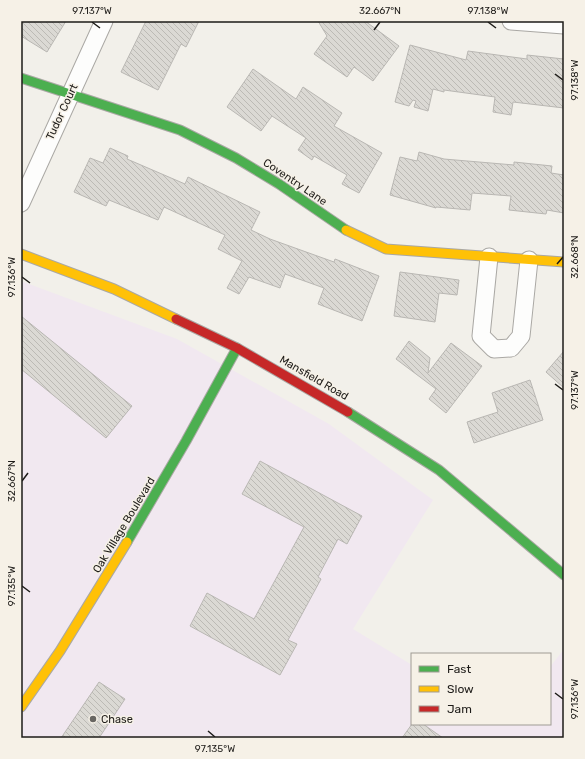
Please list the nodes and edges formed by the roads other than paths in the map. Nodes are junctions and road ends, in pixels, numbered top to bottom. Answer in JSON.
{"nodes":[{"id":1,"x":104,"y":21,"type":"edge"},
{"id":2,"x":511,"y":21,"type":"edge"},
{"id":3,"x":564,"y":25,"type":"edge"},
{"id":4,"x":21,"y":78,"type":"edge"},
{"id":5,"x":70,"y":95,"type":"junction"},
{"id":6,"x":21,"y":203,"type":"edge"},
{"id":7,"x":21,"y":254,"type":"edge"},
{"id":8,"x":489,"y":257,"type":"junction"},
{"id":9,"x":529,"y":260,"type":"junction"},
{"id":10,"x":564,"y":262,"type":"edge"},
{"id":11,"x":237,"y":348,"type":"junction"},
{"id":12,"x":564,"y":575,"type":"edge"},
{"id":13,"x":21,"y":707,"type":"edge"}],
"edges":[{"from":1,"to":5,"type":"street","name":"Tudor Court"},
{"from":2,"to":3,"type":"street"},
{"from":4,"to":5,"type":"street","name":"Coventry Lane"},
{"from":5,"to":6,"type":"street","name":"Tudor Court"},
{"from":5,"to":8,"type":"street","name":"Coventry Lane"},
{"from":7,"to":11,"type":"street","name":"Mansfield Road"},
{"from":8,"to":9,"type":"street","name":"Coventry Lane"},
{"from":8,"to":9,"type":"street"},
{"from":9,"to":10,"type":"street","name":"Coventry Lane"},
{"from":11,"to":12,"type":"street","name":"Mansfield Road"},
{"from":11,"to":13,"type":"street","name":"Oak Village Boulevard"}]}
